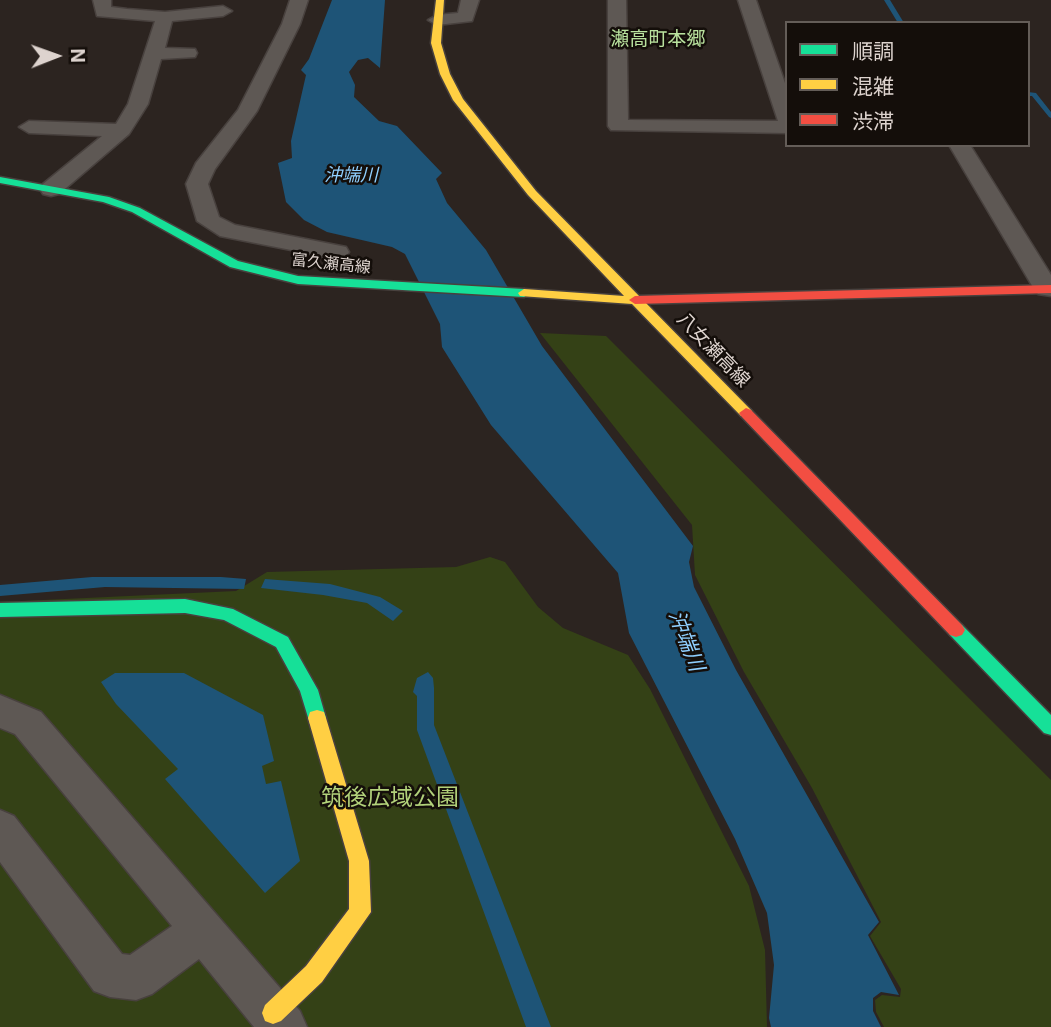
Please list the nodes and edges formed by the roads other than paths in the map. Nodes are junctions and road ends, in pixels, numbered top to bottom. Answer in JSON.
{"nodes":[{"id":1,"x":102,"y":0,"type":"edge"},
{"id":2,"x":299,"y":0,"type":"edge"},
{"id":3,"x":440,"y":0,"type":"edge"},
{"id":4,"x":470,"y":0,"type":"edge"},
{"id":5,"x":617,"y":0,"type":"edge"},
{"id":6,"x":747,"y":0,"type":"edge"},
{"id":7,"x":223,"y":11,"type":"dead end"},
{"id":8,"x":165,"y":17,"type":"junction"},
{"id":9,"x":437,"y":20,"type":"junction"},
{"id":10,"x":188,"y":53,"type":"dead end"},
{"id":11,"x":153,"y":54,"type":"junction"},
{"id":12,"x":785,"y":113,"type":"edge"},
{"id":13,"x":29,"y":127,"type":"dead end"},
{"id":14,"x":785,"y":127,"type":"edge"},
{"id":15,"x":122,"y":130,"type":"junction"},
{"id":16,"x":960,"y":147,"type":"edge"},
{"id":17,"x":0,"y":180,"type":"edge"},
{"id":18,"x":51,"y":189,"type":"junction"},
{"id":19,"x":201,"y":204,"type":"junction"},
{"id":20,"x":196,"y":243,"type":"junction"},
{"id":21,"x":337,"y":252,"type":"dead end"},
{"id":22,"x":1049,"y":289,"type":"edge"},
{"id":23,"x":635,"y":300,"type":"junction"},
{"id":24,"x":0,"y":610,"type":"edge"},
{"id":25,"x":0,"y":711,"type":"edge"},
{"id":26,"x":1051,"y":727,"type":"edge"},
{"id":27,"x":0,"y":829,"type":"edge"},
{"id":28,"x":201,"y":931,"type":"junction"},
{"id":29,"x":278,"y":1020,"type":"edge"}],
"edges":[{"from":1,"to":8,"type":"street"},
{"from":2,"to":19,"type":"street"},
{"from":3,"to":9,"type":"main road"},
{"from":4,"to":9,"type":"street"},
{"from":5,"to":14,"type":"street"},
{"from":6,"to":12,"type":"street"},
{"from":7,"to":8,"type":"street"},
{"from":8,"to":11,"type":"street"},
{"from":9,"to":23,"type":"main road"},
{"from":10,"to":11,"type":"street"},
{"from":11,"to":15,"type":"street"},
{"from":13,"to":15,"type":"street"},
{"from":15,"to":18,"type":"street"},
{"from":16,"to":22,"type":"street"},
{"from":17,"to":18,"type":"main road","name":"富久瀬高線"},
{"from":18,"to":20,"type":"main road","name":"富久瀬高線"},
{"from":19,"to":20,"type":"street"},
{"from":19,"to":21,"type":"street"},
{"from":20,"to":23,"type":"main road","name":"富久瀬高線"},
{"from":22,"to":23,"type":"main road","name":"八女瀬高線"},
{"from":23,"to":26,"type":"main road","name":"八女瀬高線"},
{"from":24,"to":29,"type":"main road"},
{"from":25,"to":28,"type":"street"},
{"from":27,"to":28,"type":"street"},
{"from":28,"to":29,"type":"street"}]}
